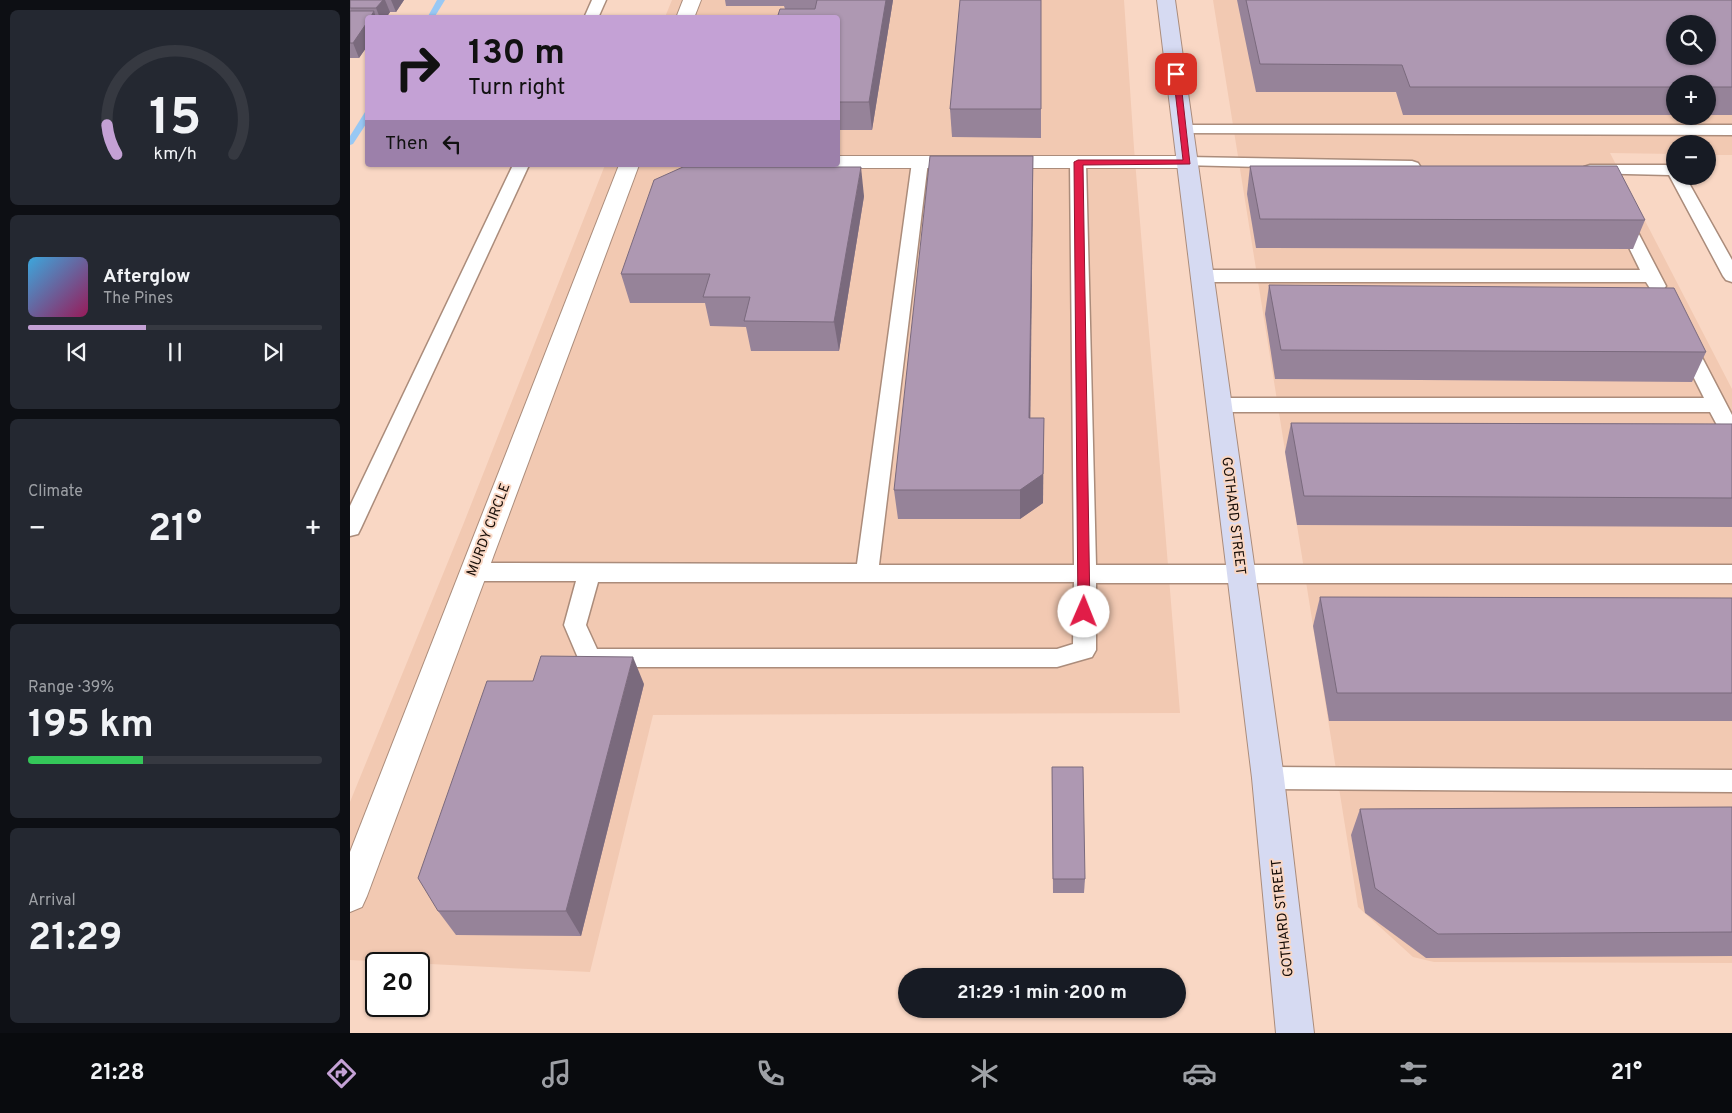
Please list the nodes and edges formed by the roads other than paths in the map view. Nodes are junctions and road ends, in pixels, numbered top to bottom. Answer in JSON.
{"nodes":[{"id":1,"x":599,"y":0,"type":"edge"},
{"id":2,"x":692,"y":0,"type":"edge"},
{"id":3,"x":1166,"y":0,"type":"edge"},
{"id":4,"x":592,"y":15,"type":"edge"},
{"id":5,"x":686,"y":15,"type":"edge"},
{"id":6,"x":1183,"y":130,"type":"junction"},
{"id":7,"x":1732,"y":130,"type":"edge"},
{"id":8,"x":840,"y":162,"type":"edge"},
{"id":9,"x":920,"y":162,"type":"junction"},
{"id":10,"x":1078,"y":162,"type":"junction"},
{"id":11,"x":1187,"y":162,"type":"junction"},
{"id":12,"x":520,"y":167,"type":"edge"},
{"id":13,"x":628,"y":167,"type":"edge"},
{"id":14,"x":1432,"y":167,"type":"edge"},
{"id":15,"x":1578,"y":170,"type":"edge"},
{"id":16,"x":1598,"y":170,"type":"junction"},
{"id":17,"x":1666,"y":170,"type":"edge"},
{"id":18,"x":1682,"y":185,"type":"edge"},
{"id":19,"x":1607,"y":188,"type":"edge"},
{"id":20,"x":1616,"y":205,"type":"edge"},
{"id":21,"x":1202,"y":276,"type":"junction"},
{"id":22,"x":1652,"y":276,"type":"junction"},
{"id":23,"x":1732,"y":276,"type":"edge"},
{"id":24,"x":1665,"y":302,"type":"edge"},
{"id":25,"x":1678,"y":328,"type":"edge"},
{"id":26,"x":1219,"y":405,"type":"junction"},
{"id":27,"x":1717,"y":405,"type":"junction"},
{"id":28,"x":1732,"y":435,"type":"edge"},
{"id":29,"x":350,"y":528,"type":"edge"},
{"id":30,"x":474,"y":572,"type":"junction"},
{"id":31,"x":867,"y":573,"type":"junction"},
{"id":32,"x":1241,"y":573,"type":"junction"},
{"id":33,"x":589,"y":574,"type":"junction"},
{"id":34,"x":1085,"y":574,"type":"junction"},
{"id":35,"x":1732,"y":574,"type":"edge"},
{"id":36,"x":1268,"y":778,"type":"junction"},
{"id":37,"x":1732,"y":781,"type":"edge"},
{"id":38,"x":350,"y":896,"type":"edge"},
{"id":39,"x":1295,"y":1033,"type":"edge"}],
"edges":[{"from":1,"to":4,"type":"lane"},
{"from":2,"to":5,"type":"street"},
{"from":3,"to":6,"type":"street","name":"GOTHARD STREET"},
{"from":6,"to":7,"type":"lane"},
{"from":6,"to":11,"type":"street","name":"GOTHARD STREET"},
{"from":8,"to":9,"type":"street"},
{"from":9,"to":10,"type":"street"},
{"from":9,"to":31,"type":"lane"},
{"from":10,"to":11,"type":"street"},
{"from":10,"to":34,"type":"lane"},
{"from":11,"to":14,"type":"lane"},
{"from":11,"to":21,"type":"street","name":"GOTHARD STREET"},
{"from":12,"to":29,"type":"lane"},
{"from":13,"to":30,"type":"street","name":"MURDY CIRCLE"},
{"from":15,"to":16,"type":"lane"},
{"from":16,"to":17,"type":"lane"},
{"from":16,"to":19,"type":"lane"},
{"from":18,"to":23,"type":"lane"},
{"from":20,"to":22,"type":"lane"},
{"from":21,"to":22,"type":"lane"},
{"from":21,"to":26,"type":"street","name":"GOTHARD STREET"},
{"from":22,"to":24,"type":"lane"},
{"from":25,"to":27,"type":"lane"},
{"from":26,"to":27,"type":"lane"},
{"from":26,"to":32,"type":"street","name":"GOTHARD STREET"},
{"from":27,"to":28,"type":"lane"},
{"from":30,"to":33,"type":"lane"},
{"from":30,"to":38,"type":"street","name":"MURDY CIRCLE"},
{"from":31,"to":33,"type":"lane"},
{"from":31,"to":34,"type":"lane"},
{"from":32,"to":34,"type":"lane"},
{"from":32,"to":35,"type":"lane"},
{"from":32,"to":36,"type":"street","name":"GOTHARD STREET"},
{"from":33,"to":34,"type":"lane"},
{"from":36,"to":37,"type":"lane"},
{"from":36,"to":39,"type":"street","name":"GOTHARD STREET"}]}
